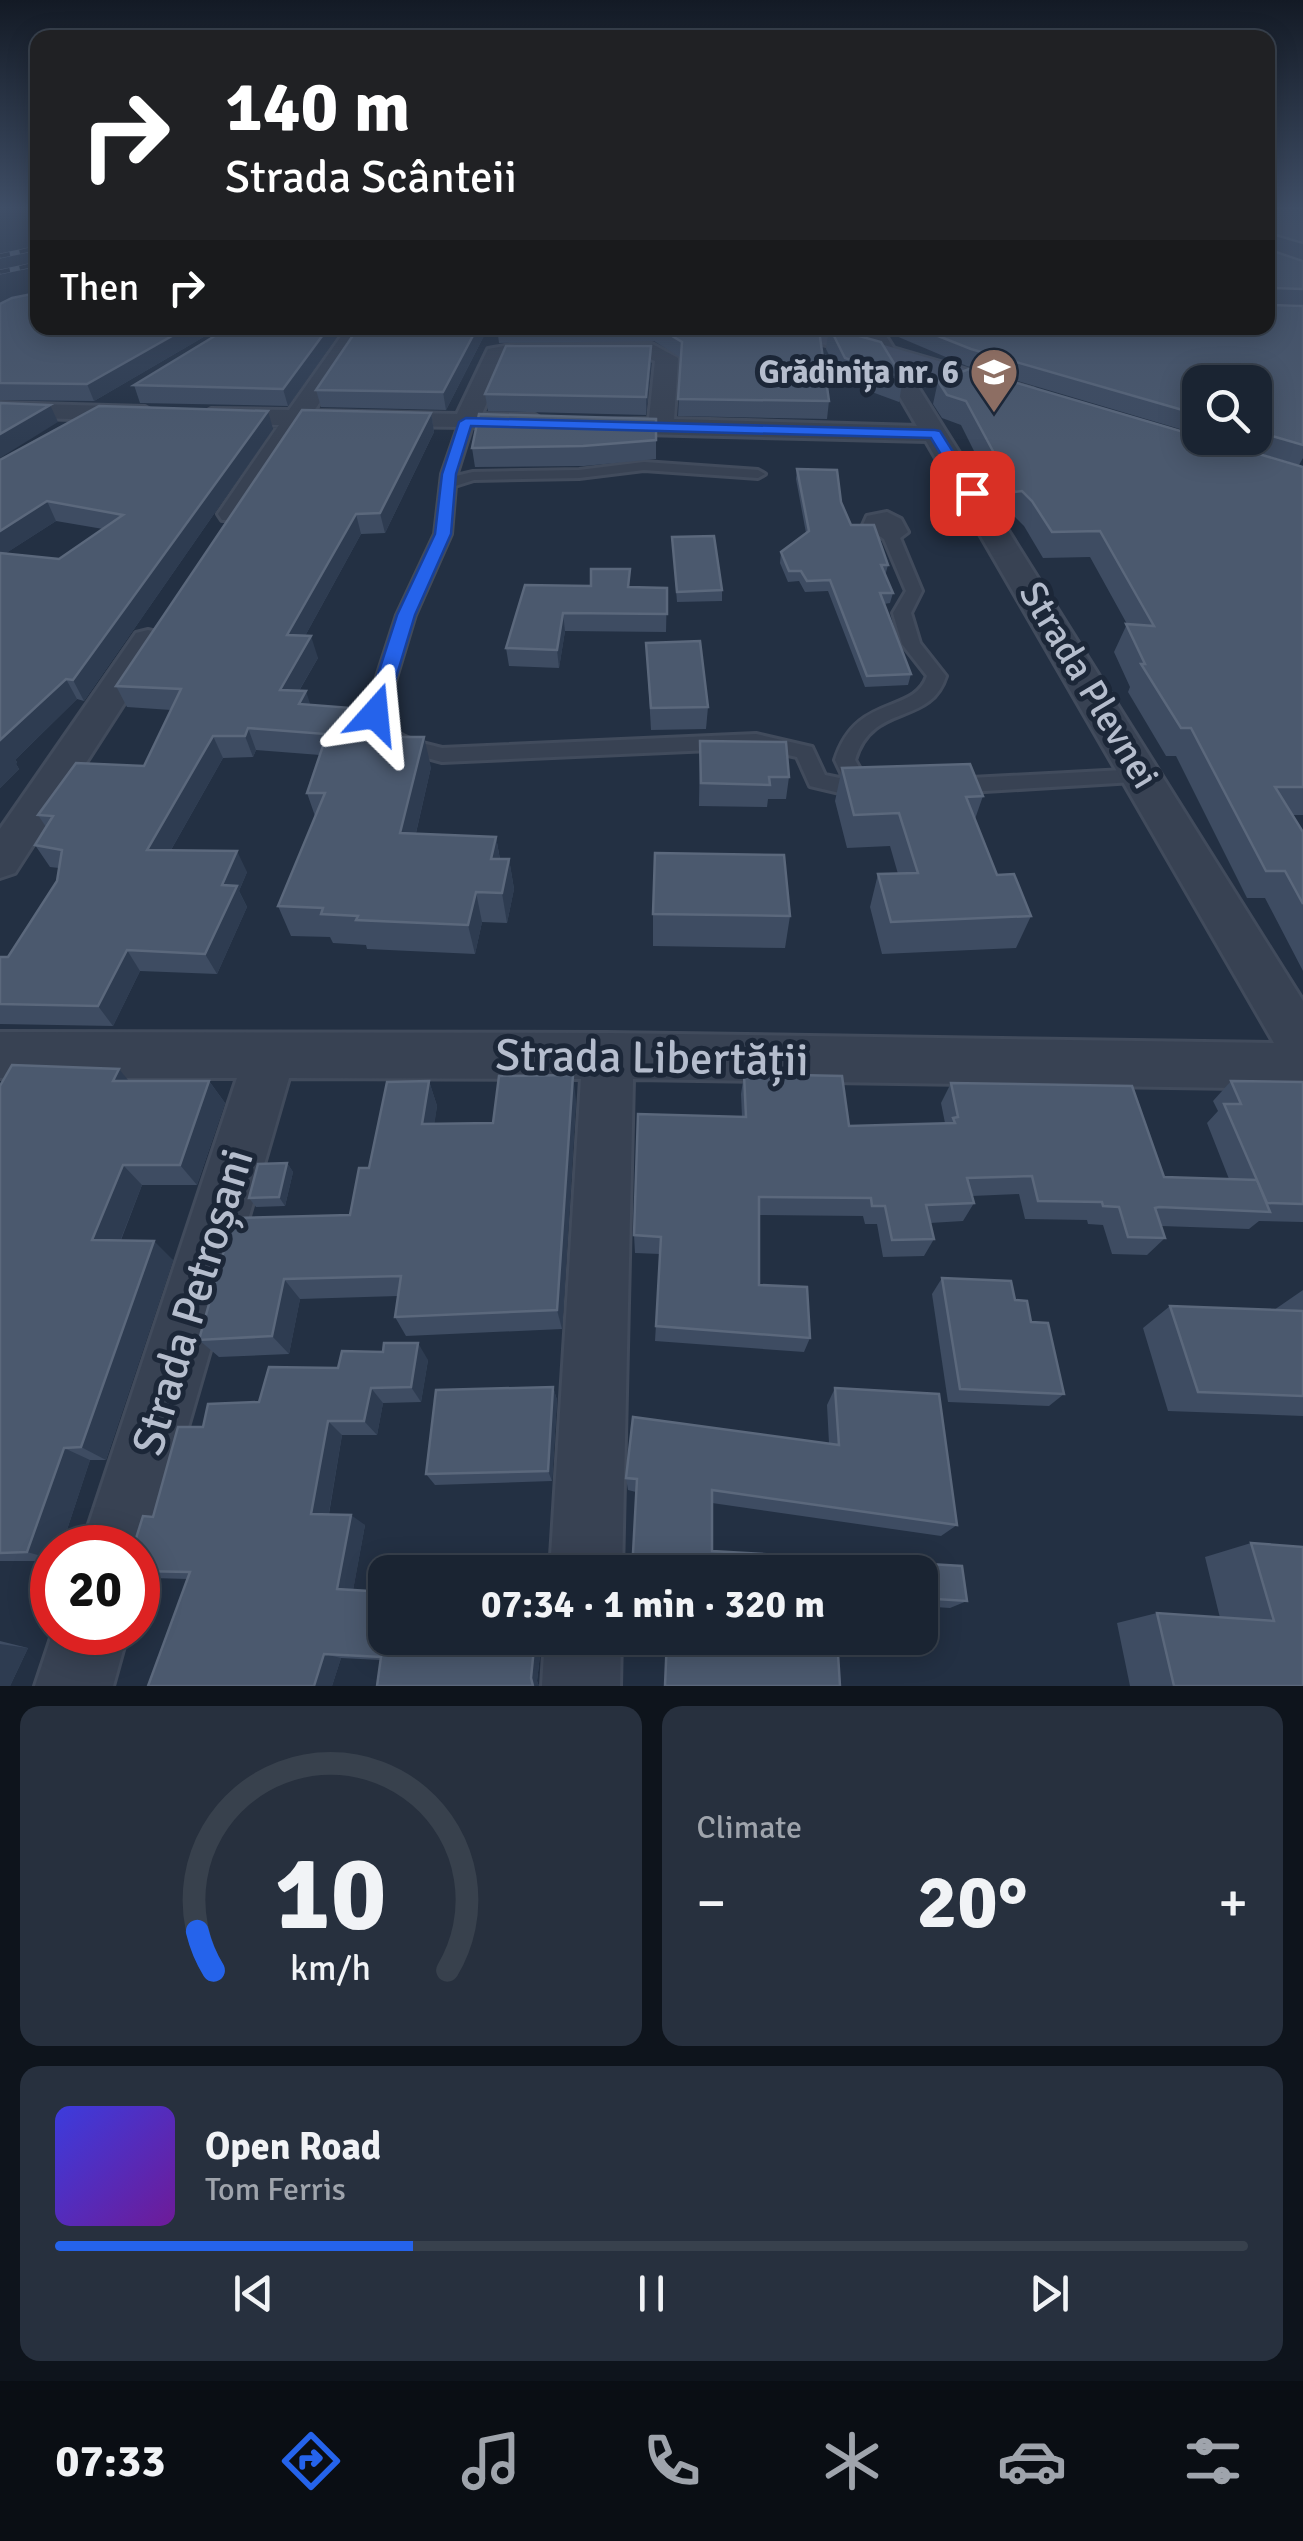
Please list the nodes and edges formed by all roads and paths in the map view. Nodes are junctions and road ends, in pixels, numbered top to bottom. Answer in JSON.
{"nodes":[{"id":1,"x":352,"y":335,"type":"edge"},
{"id":2,"x":842,"y":335,"type":"edge"},
{"id":3,"x":878,"y":341,"type":"edge"},
{"id":4,"x":132,"y":394,"type":"edge"},
{"id":5,"x":1047,"y":403,"type":"edge"},
{"id":6,"x":0,"y":410,"type":"edge"},
{"id":7,"x":101,"y":413,"type":"junction"},
{"id":8,"x":296,"y":418,"type":"junction"},
{"id":9,"x":466,"y":422,"type":"junction"},
{"id":10,"x":661,"y":426,"type":"junction"},
{"id":11,"x":68,"y":433,"type":"edge"},
{"id":12,"x":935,"y":434,"type":"junction"},
{"id":13,"x":450,"y":474,"type":"junction"},
{"id":14,"x":758,"y":474,"type":"dead end"},
{"id":15,"x":220,"y":533,"type":"edge"},
{"id":16,"x":890,"y":536,"type":"dead end"},
{"id":17,"x":165,"y":615,"type":"edge"},
{"id":18,"x":805,"y":752,"type":"junction"},
{"id":19,"x":845,"y":760,"type":"junction"},
{"id":20,"x":1143,"y":776,"type":"junction"},
{"id":21,"x":936,"y":787,"type":"edge"},
{"id":22,"x":0,"y":862,"type":"edge"},
{"id":23,"x":1303,"y":1045,"type":"edge"},
{"id":24,"x":0,"y":1055,"type":"edge"},
{"id":25,"x":270,"y":1056,"type":"junction"},
{"id":26,"x":608,"y":1056,"type":"junction"},
{"id":27,"x":1303,"y":1066,"type":"edge"},
{"id":28,"x":124,"y":1525,"type":"edge"},
{"id":29,"x":587,"y":1555,"type":"edge"},
{"id":30,"x":83,"y":1655,"type":"edge"},
{"id":31,"x":582,"y":1655,"type":"edge"},
{"id":32,"x":74,"y":1686,"type":"edge"},
{"id":33,"x":581,"y":1686,"type":"edge"}],
"edges":[{"from":1,"to":8,"type":"street"},
{"from":2,"to":3,"type":"street"},
{"from":3,"to":5,"type":"street"},
{"from":3,"to":12,"type":"street","name":"Strada Plevnei"},
{"from":4,"to":7,"type":"street"},
{"from":6,"to":7,"type":"street"},
{"from":7,"to":8,"type":"street"},
{"from":7,"to":11,"type":"street"},
{"from":8,"to":9,"type":"street"},
{"from":8,"to":15,"type":"street"},
{"from":9,"to":10,"type":"street"},
{"from":9,"to":10,"type":"street"},
{"from":9,"to":13,"type":"lane"},
{"from":10,"to":12,"type":"street"},
{"from":12,"to":20,"type":"street","name":"Strada Plevnei"},
{"from":13,"to":14,"type":"lane"},
{"from":13,"to":18,"type":"lane"},
{"from":16,"to":19,"type":"lane"},
{"from":17,"to":22,"type":"street"},
{"from":18,"to":19,"type":"lane"},
{"from":18,"to":19,"type":"lane"},
{"from":20,"to":21,"type":"lane"},
{"from":20,"to":23,"type":"street","name":"Strada Plevnei"},
{"from":24,"to":25,"type":"street","name":"Strada Libertății"},
{"from":25,"to":26,"type":"street","name":"Strada Libertății"},
{"from":25,"to":28,"type":"street","name":"Strada Petroșani"},
{"from":26,"to":27,"type":"street","name":"Strada Libertății"},
{"from":26,"to":29,"type":"street"},
{"from":30,"to":32,"type":"street"},
{"from":31,"to":33,"type":"street"}]}
